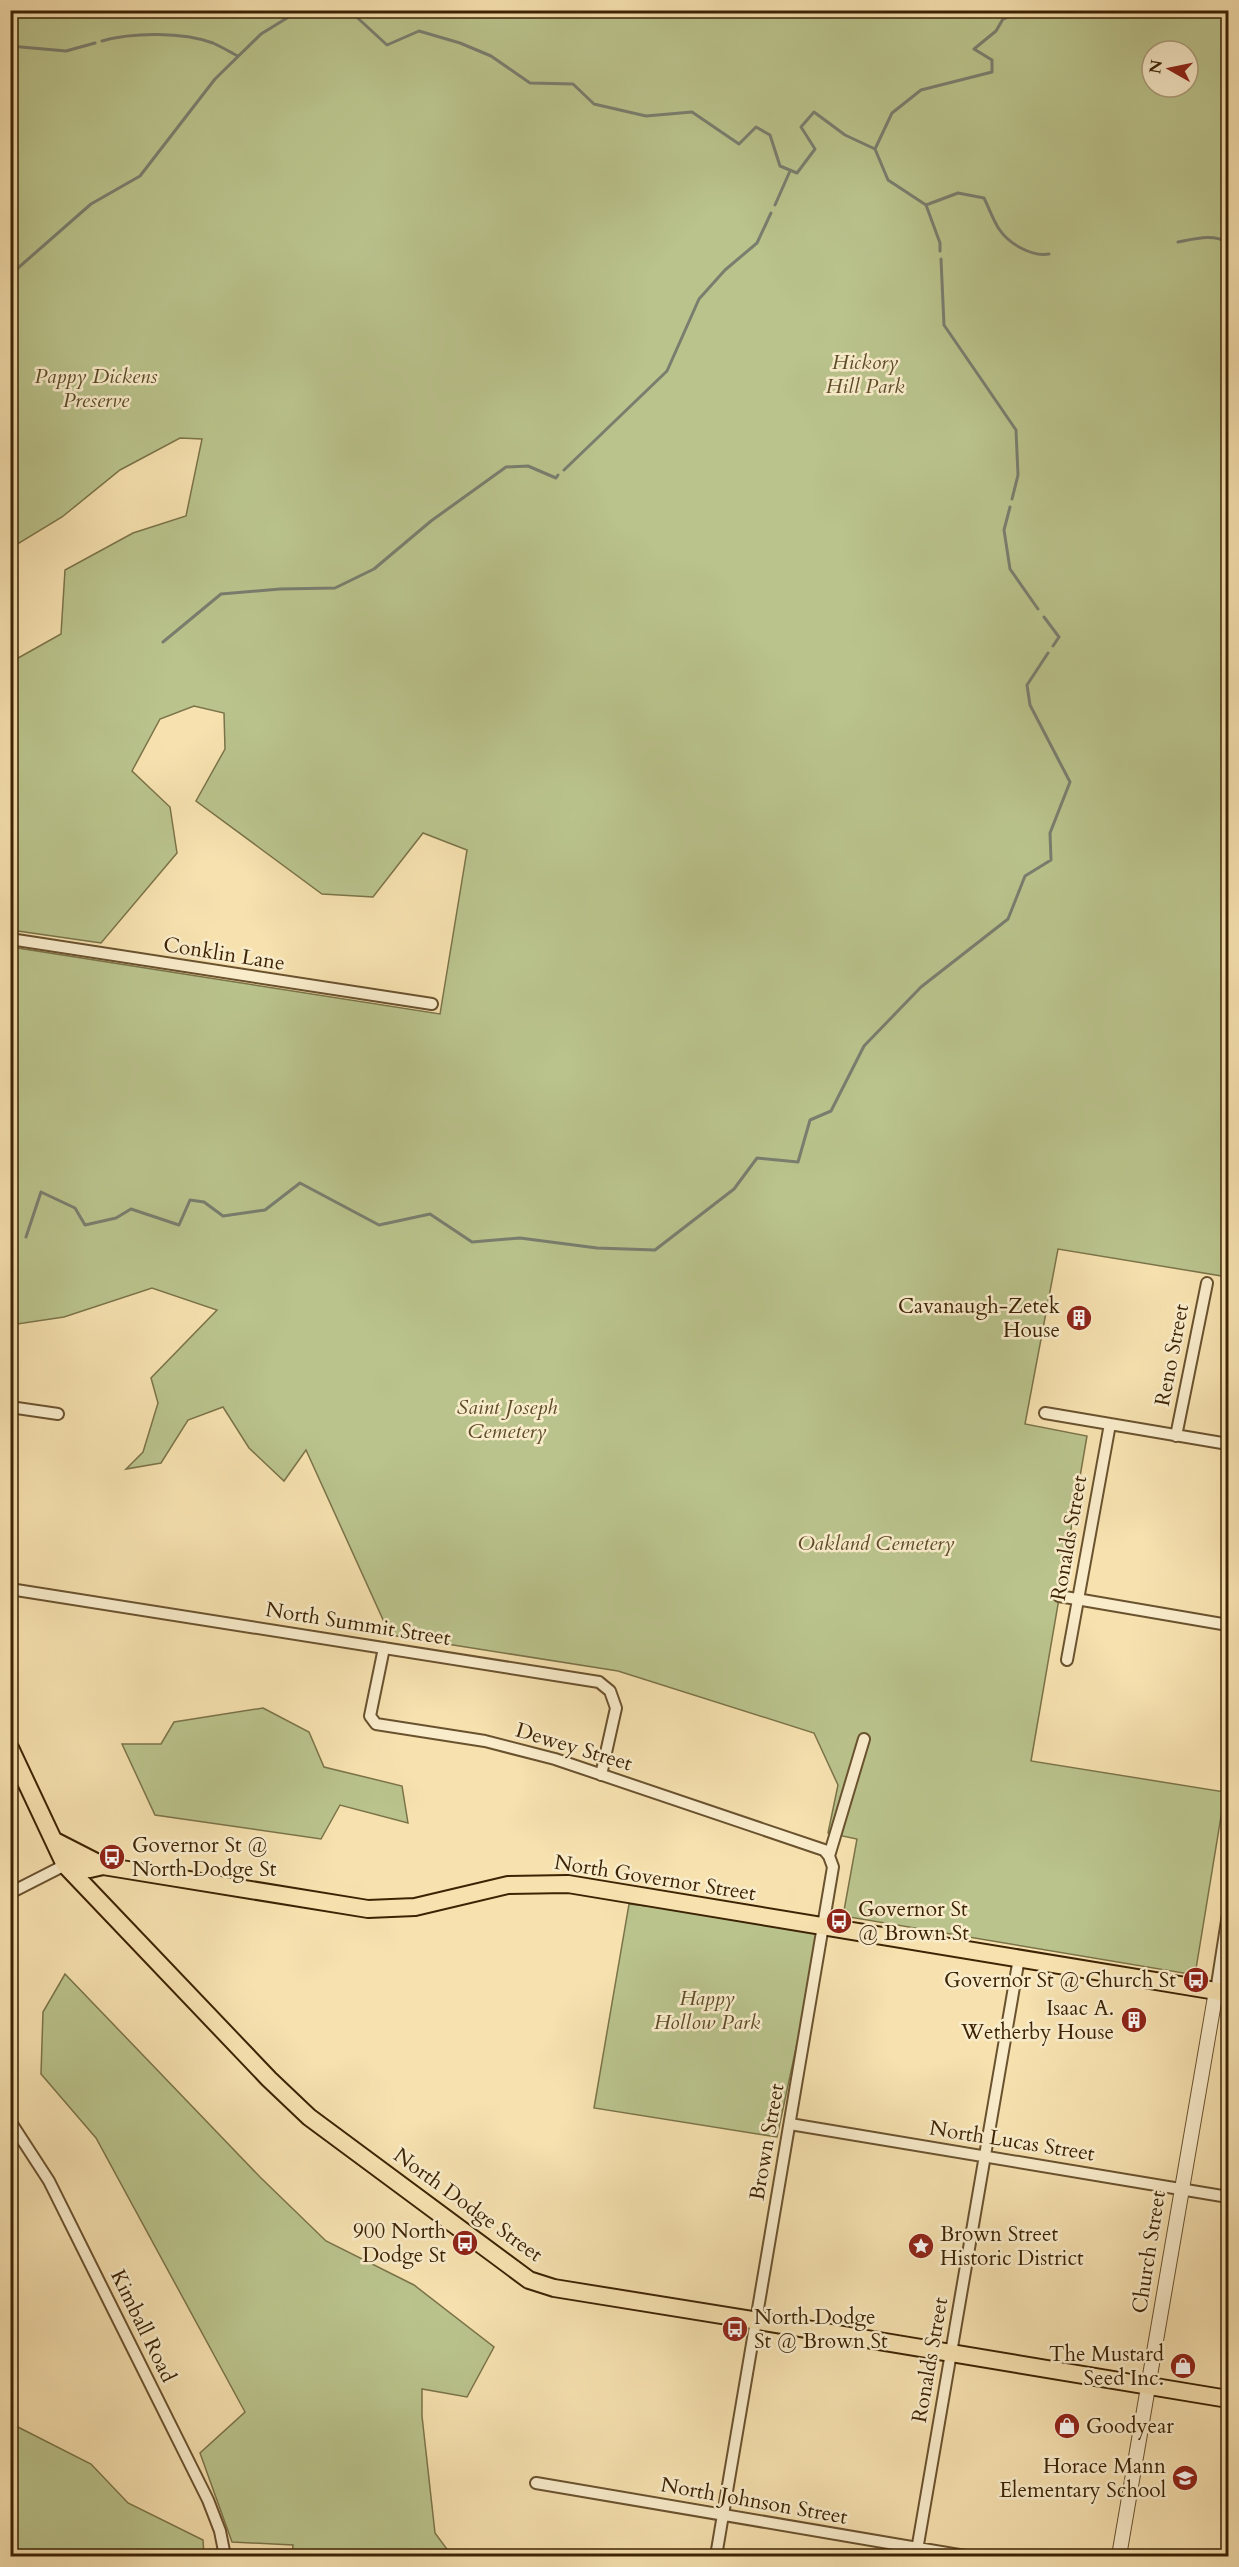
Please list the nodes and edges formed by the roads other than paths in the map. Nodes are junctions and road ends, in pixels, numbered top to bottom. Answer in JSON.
{"nodes":[{"id":1,"x":10,"y":939,"type":"edge"},
{"id":2,"x":432,"y":1004,"type":"dead end"},
{"id":3,"x":1207,"y":1283,"type":"dead end"},
{"id":4,"x":10,"y":1407,"type":"edge"},
{"id":5,"x":1045,"y":1413,"type":"dead end"},
{"id":6,"x":58,"y":1414,"type":"dead end"},
{"id":7,"x":1110,"y":1424,"type":"junction"},
{"id":8,"x":1176,"y":1436,"type":"junction"},
{"id":9,"x":1228,"y":1444,"type":"edge"},
{"id":10,"x":10,"y":1588,"type":"edge"},
{"id":11,"x":1059,"y":1596,"type":"dead end"},
{"id":12,"x":1078,"y":1599,"type":"junction"},
{"id":13,"x":1228,"y":1625,"type":"edge"},
{"id":14,"x":384,"y":1648,"type":"junction"},
{"id":15,"x":1067,"y":1660,"type":"dead end"},
{"id":16,"x":864,"y":1739,"type":"dead end"},
{"id":17,"x":10,"y":1748,"type":"edge"},
{"id":18,"x":602,"y":1775,"type":"junction"},
{"id":19,"x":55,"y":1841,"type":"junction"},
{"id":20,"x":829,"y":1856,"type":"junction"},
{"id":21,"x":66,"y":1864,"type":"junction"},
{"id":22,"x":103,"y":1866,"type":"junction"},
{"id":23,"x":10,"y":1893,"type":"edge"},
{"id":24,"x":98,"y":1898,"type":"junction"},
{"id":25,"x":1228,"y":1914,"type":"edge"},
{"id":26,"x":822,"y":1926,"type":"junction"},
{"id":27,"x":1018,"y":1958,"type":"junction"},
{"id":28,"x":1222,"y":1992,"type":"edge"},
{"id":29,"x":10,"y":2121,"type":"edge"},
{"id":30,"x":790,"y":2124,"type":"junction"},
{"id":31,"x":984,"y":2156,"type":"junction"},
{"id":32,"x":1180,"y":2189,"type":"junction"},
{"id":33,"x":1228,"y":2197,"type":"edge"},
{"id":34,"x":756,"y":2319,"type":"junction"},
{"id":35,"x":951,"y":2353,"type":"junction"},
{"id":36,"x":1148,"y":2386,"type":"junction"},
{"id":37,"x":1228,"y":2399,"type":"edge"},
{"id":38,"x":536,"y":2483,"type":"dead end"},
{"id":39,"x":723,"y":2516,"type":"junction"},
{"id":40,"x":917,"y":2552,"type":"edge"},
{"id":41,"x":225,"y":2556,"type":"edge"},
{"id":42,"x":716,"y":2556,"type":"edge"},
{"id":43,"x":965,"y":2556,"type":"edge"},
{"id":44,"x":1119,"y":2556,"type":"edge"}],
"edges":[{"from":1,"to":2,"type":"street","name":"Conklin Lane"},
{"from":3,"to":8,"type":"street","name":"Reno Street"},
{"from":4,"to":6,"type":"street"},
{"from":5,"to":7,"type":"street","name":"Reno Street"},
{"from":7,"to":8,"type":"street","name":"Reno Street"},
{"from":7,"to":12,"type":"street","name":"Ronalds Street"},
{"from":8,"to":9,"type":"street","name":"Reno Street"},
{"from":10,"to":14,"type":"street","name":"North Summit Street"},
{"from":11,"to":12,"type":"street"},
{"from":12,"to":13,"type":"street"},
{"from":12,"to":15,"type":"street","name":"Ronalds Street"},
{"from":14,"to":18,"type":"street","name":"Dewey Street"},
{"from":14,"to":18,"type":"street","name":"North Summit Street"},
{"from":16,"to":20,"type":"street","name":"Brown Street"},
{"from":17,"to":19,"type":"main road","name":"North Dodge Street"},
{"from":18,"to":20,"type":"street","name":"Dewey Street"},
{"from":19,"to":21,"type":"main road","name":"North Dodge Street"},
{"from":19,"to":22,"type":"main road"},
{"from":20,"to":26,"type":"street","name":"Brown Street"},
{"from":21,"to":22,"type":"main road","name":"North Governor Street"},
{"from":21,"to":23,"type":"street"},
{"from":21,"to":24,"type":"main road","name":"North Dodge Street"},
{"from":22,"to":24,"type":"main road"},
{"from":22,"to":26,"type":"main road","name":"North Governor Street"},
{"from":24,"to":34,"type":"main road","name":"North Dodge Street"},
{"from":25,"to":28,"type":"street"},
{"from":26,"to":27,"type":"main road","name":"North Governor Street"},
{"from":26,"to":30,"type":"street","name":"Brown Street"},
{"from":27,"to":28,"type":"main road","name":"North Governor Street"},
{"from":27,"to":31,"type":"street","name":"Ronalds Street"},
{"from":28,"to":32,"type":"street","name":"Church Street"},
{"from":29,"to":41,"type":"street","name":"Kimball Road"},
{"from":30,"to":31,"type":"street","name":"North Lucas Street"},
{"from":30,"to":34,"type":"street","name":"Brown Street"},
{"from":31,"to":32,"type":"street","name":"North Lucas Street"},
{"from":31,"to":35,"type":"street","name":"Ronalds Street"},
{"from":32,"to":33,"type":"street","name":"North Lucas Street"},
{"from":32,"to":36,"type":"street","name":"Church Street"},
{"from":34,"to":35,"type":"main road","name":"North Dodge Street"},
{"from":34,"to":39,"type":"street","name":"Brown Street"},
{"from":35,"to":36,"type":"main road","name":"North Dodge Street"},
{"from":35,"to":40,"type":"street","name":"Ronalds Street"},
{"from":36,"to":37,"type":"main road","name":"North Dodge Street"},
{"from":36,"to":44,"type":"street","name":"Church Street"},
{"from":38,"to":39,"type":"street","name":"North Johnson Street"},
{"from":39,"to":40,"type":"street","name":"North Johnson Street"},
{"from":39,"to":42,"type":"street","name":"Brown Street"},
{"from":40,"to":43,"type":"street","name":"North Johnson Street"}]}
